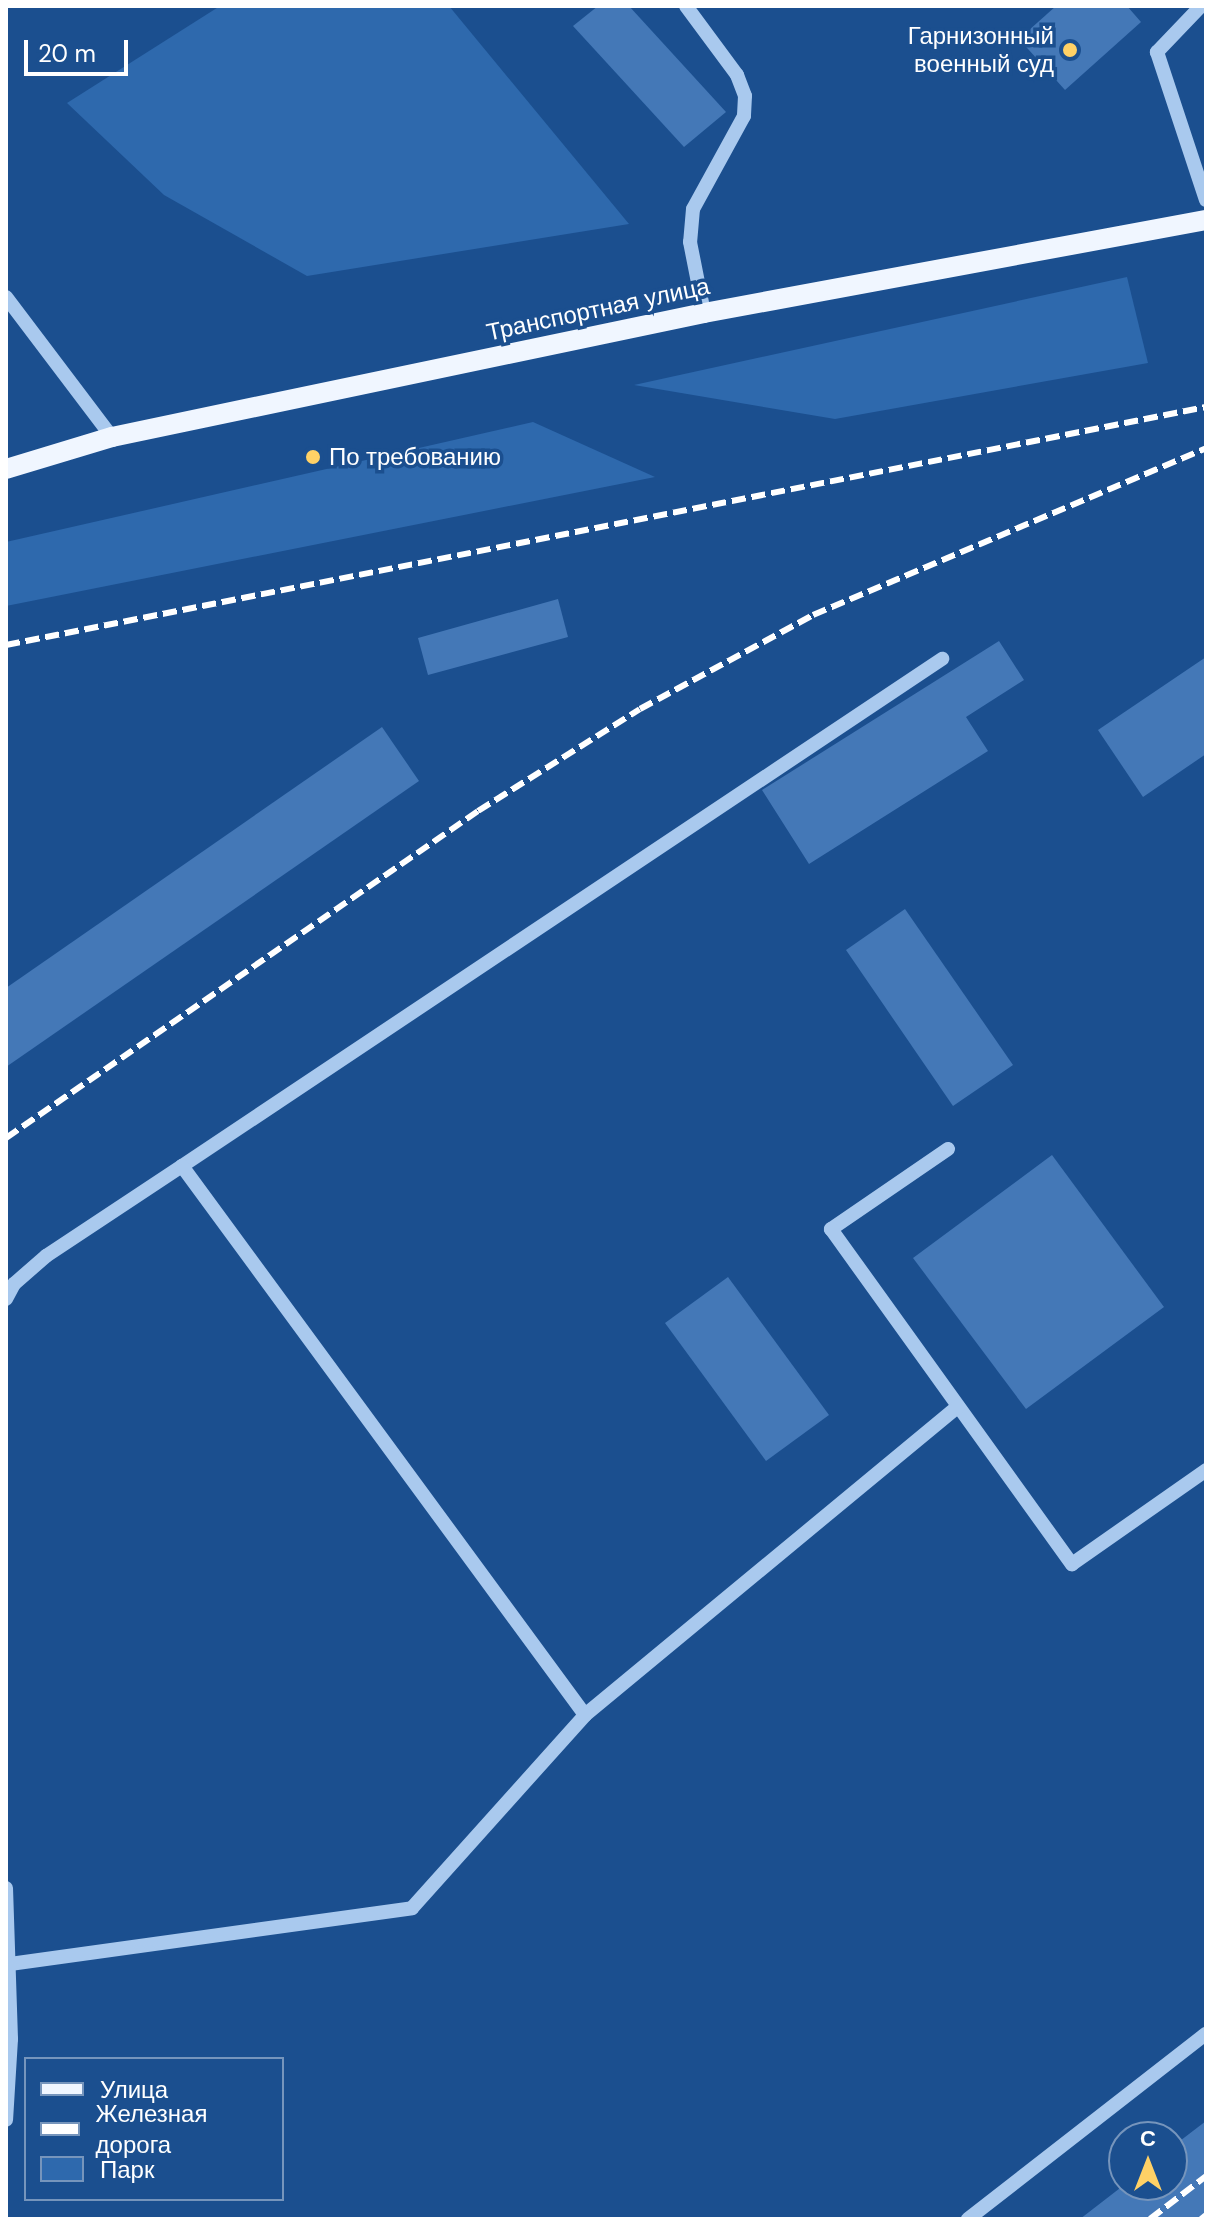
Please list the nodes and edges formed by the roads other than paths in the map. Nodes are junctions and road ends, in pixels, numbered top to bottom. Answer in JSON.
{"nodes":[{"id":1,"x":686,"y":6,"type":"edge"},
{"id":2,"x":1201,"y":6,"type":"edge"},
{"id":3,"x":1206,"y":200,"type":"edge"},
{"id":4,"x":1206,"y":220,"type":"edge"},
{"id":5,"x":6,"y":297,"type":"edge"},
{"id":6,"x":704,"y":313,"type":"junction"},
{"id":7,"x":112,"y":437,"type":"junction"},
{"id":8,"x":6,"y":469,"type":"edge"},
{"id":9,"x":942,"y":659,"type":"dead end"},
{"id":10,"x":948,"y":1149,"type":"dead end"},
{"id":11,"x":182,"y":1166,"type":"junction"},
{"id":12,"x":6,"y":1299,"type":"edge"},
{"id":13,"x":958,"y":1406,"type":"junction"},
{"id":14,"x":1206,"y":1470,"type":"edge"},
{"id":15,"x":585,"y":1715,"type":"junction"},
{"id":16,"x":6,"y":1888,"type":"edge"},
{"id":17,"x":10,"y":1964,"type":"junction"},
{"id":18,"x":1206,"y":2034,"type":"edge"},
{"id":19,"x":6,"y":2120,"type":"edge"},
{"id":20,"x":968,"y":2219,"type":"edge"}],
"edges":[{"from":1,"to":6,"type":"lane"},
{"from":2,"to":3,"type":"lane"},
{"from":4,"to":6,"type":"main road","name":"Транспортная улица"},
{"from":5,"to":7,"type":"lane"},
{"from":6,"to":7,"type":"main road","name":"Транспортная улица"},
{"from":7,"to":8,"type":"main road","name":"Транспортная улица"},
{"from":9,"to":11,"type":"lane"},
{"from":10,"to":13,"type":"lane"},
{"from":11,"to":12,"type":"lane"},
{"from":11,"to":15,"type":"lane"},
{"from":13,"to":14,"type":"lane"},
{"from":13,"to":15,"type":"lane"},
{"from":15,"to":17,"type":"lane"},
{"from":16,"to":17,"type":"lane"},
{"from":17,"to":19,"type":"lane"},
{"from":18,"to":20,"type":"lane"}]}
